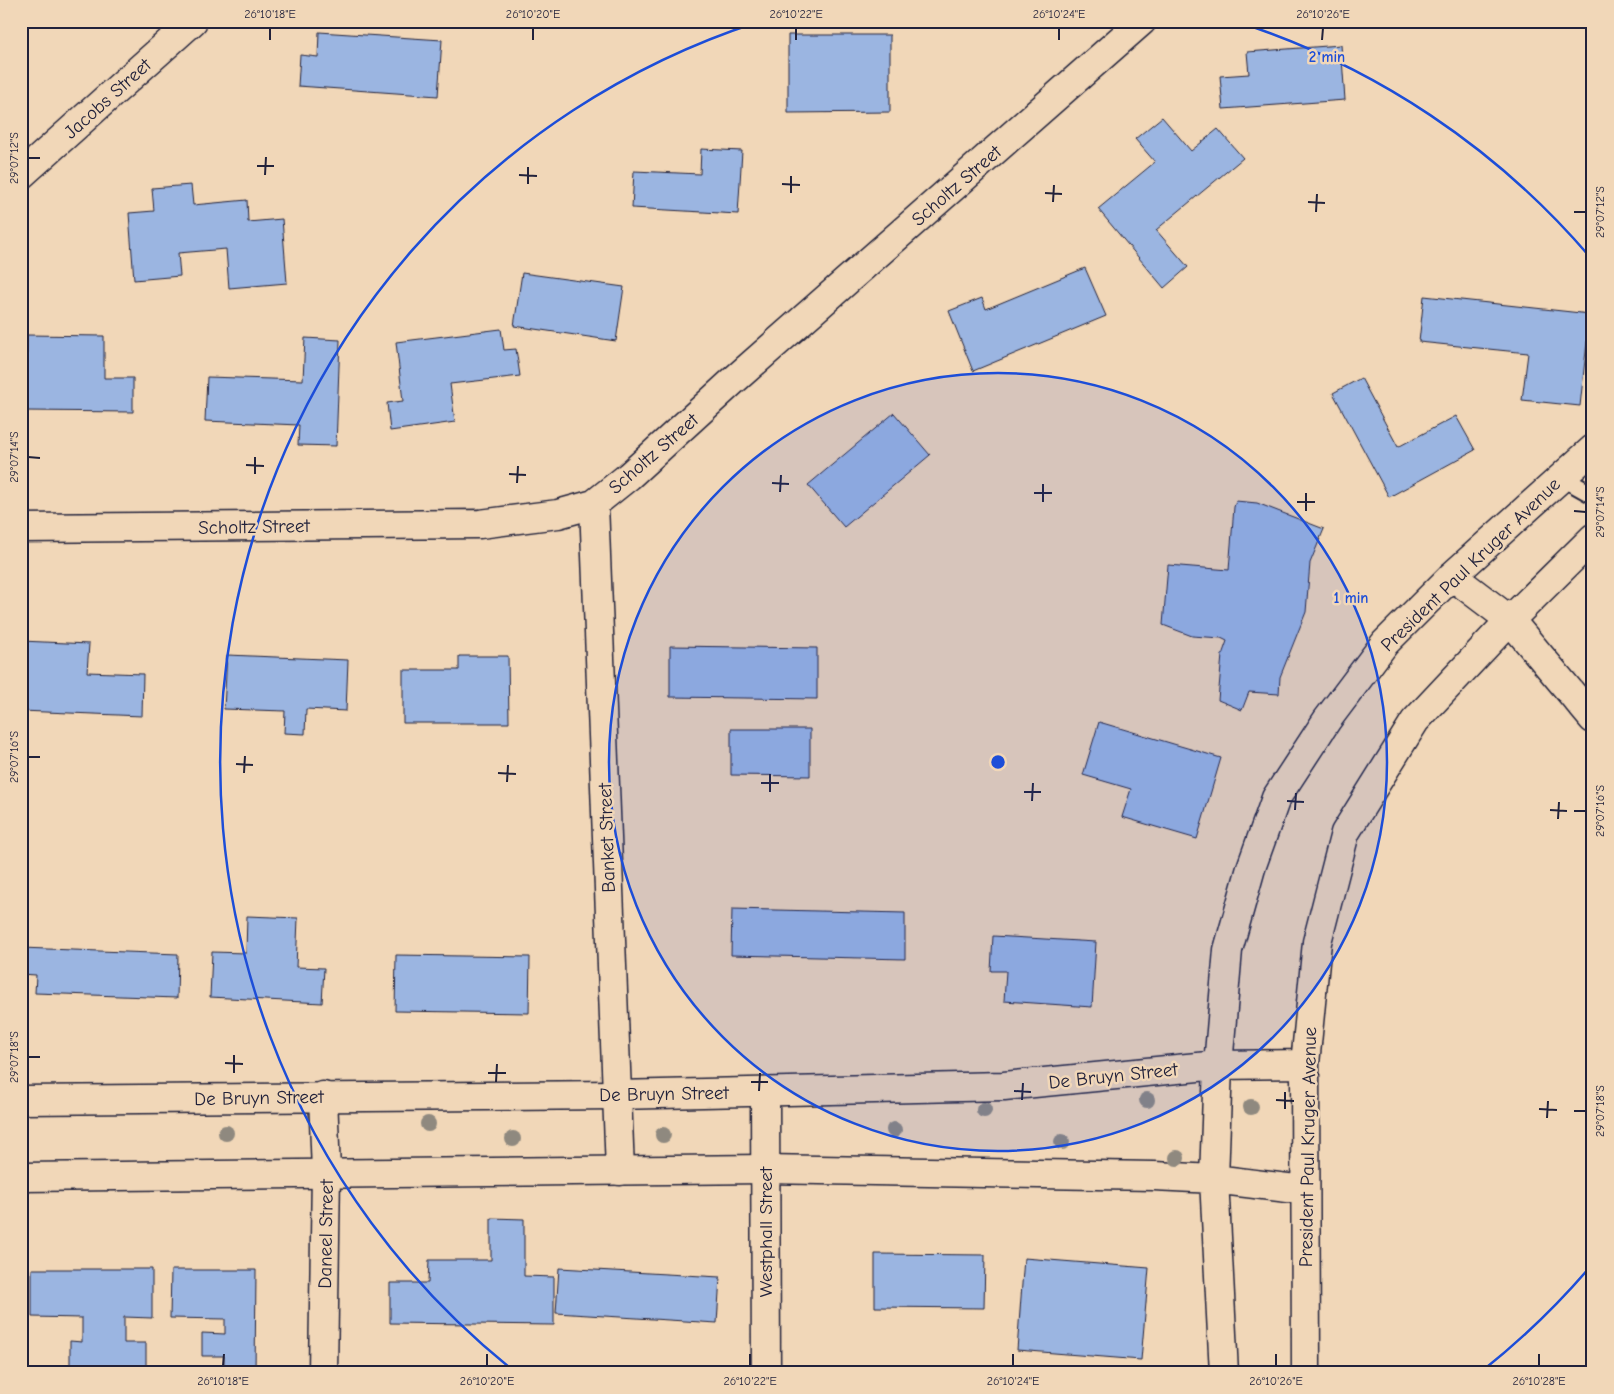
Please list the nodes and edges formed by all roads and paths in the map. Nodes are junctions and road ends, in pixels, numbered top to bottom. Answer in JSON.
{"nodes":[{"id":1,"x":193,"y":21,"type":"edge"},
{"id":2,"x":1142,"y":21,"type":"edge"},
{"id":3,"x":21,"y":175,"type":"edge"},
{"id":4,"x":1593,"y":449,"type":"edge"},
{"id":5,"x":1561,"y":477,"type":"junction"},
{"id":6,"x":1593,"y":495,"type":"edge"},
{"id":7,"x":594,"y":504,"type":"junction"},
{"id":8,"x":21,"y":528,"type":"edge"},
{"id":9,"x":1593,"y":538,"type":"edge"},
{"id":10,"x":1452,"y":576,"type":"junction"},
{"id":11,"x":1510,"y":620,"type":"junction"},
{"id":12,"x":1593,"y":719,"type":"edge"},
{"id":13,"x":1305,"y":1064,"type":"junction"},
{"id":14,"x":1218,"y":1065,"type":"junction"},
{"id":15,"x":765,"y":1092,"type":"junction"},
{"id":16,"x":616,"y":1095,"type":"junction"},
{"id":17,"x":323,"y":1096,"type":"junction"},
{"id":18,"x":21,"y":1100,"type":"edge"},
{"id":19,"x":765,"y":1169,"type":"junction"},
{"id":20,"x":620,"y":1171,"type":"junction"},
{"id":21,"x":326,"y":1172,"type":"junction"},
{"id":22,"x":21,"y":1176,"type":"edge"},
{"id":23,"x":1214,"y":1179,"type":"junction"},
{"id":24,"x":1304,"y":1190,"type":"junction"},
{"id":25,"x":323,"y":1373,"type":"edge"},
{"id":26,"x":766,"y":1373,"type":"edge"},
{"id":27,"x":1224,"y":1373,"type":"edge"},
{"id":28,"x":1306,"y":1373,"type":"edge"}],
"edges":[{"from":1,"to":3,"type":"street","name":"Jacobs Street"},
{"from":2,"to":7,"type":"street","name":"Scholtz Street"},
{"from":4,"to":5,"type":"street","name":"President Paul Kruger Avenue"},
{"from":5,"to":6,"type":"lane"},
{"from":5,"to":10,"type":"street","name":"President Paul Kruger Avenue"},
{"from":7,"to":8,"type":"street","name":"Scholtz Street"},
{"from":7,"to":16,"type":"street","name":"Banket Street"},
{"from":9,"to":11,"type":"street","name":"President Paul Kruger Avenue"},
{"from":10,"to":11,"type":"street"},
{"from":10,"to":14,"type":"street","name":"President Paul Kruger Avenue"},
{"from":11,"to":12,"type":"street"},
{"from":11,"to":13,"type":"street","name":"President Paul Kruger Avenue"},
{"from":13,"to":14,"type":"street","name":"De Bruyn Street"},
{"from":13,"to":24,"type":"street","name":"President Paul Kruger Avenue"},
{"from":14,"to":15,"type":"street","name":"De Bruyn Street"},
{"from":14,"to":23,"type":"street","name":"President Paul Kruger Avenue"},
{"from":15,"to":16,"type":"street","name":"De Bruyn Street"},
{"from":15,"to":19,"type":"street","name":"Westphall Street"},
{"from":16,"to":17,"type":"street","name":"De Bruyn Street"},
{"from":16,"to":20,"type":"street","name":"Banket Street"},
{"from":17,"to":18,"type":"street","name":"De Bruyn Street"},
{"from":17,"to":21,"type":"street","name":"Daneel Street"},
{"from":19,"to":20,"type":"street"},
{"from":19,"to":23,"type":"street"},
{"from":19,"to":26,"type":"street","name":"Westphall Street"},
{"from":20,"to":21,"type":"street"},
{"from":21,"to":22,"type":"street"},
{"from":21,"to":25,"type":"street","name":"Daneel Street"},
{"from":23,"to":24,"type":"street"},
{"from":23,"to":27,"type":"street","name":"President Paul Kruger Avenue"},
{"from":24,"to":28,"type":"street","name":"President Paul Kruger Avenue"}]}
